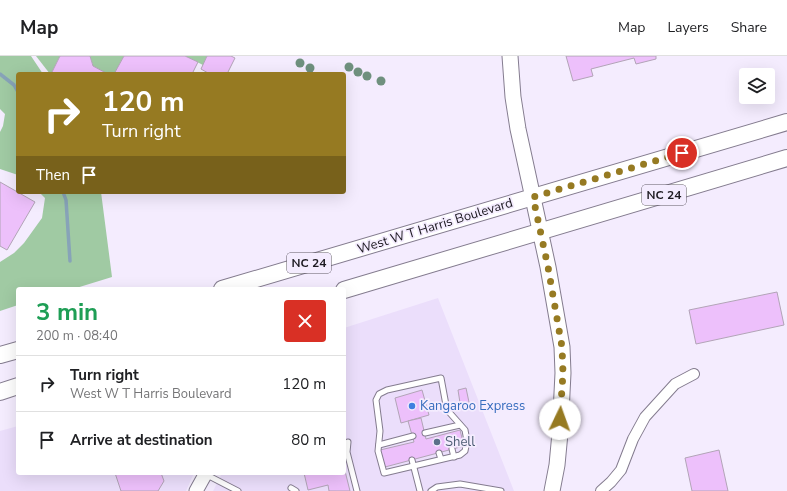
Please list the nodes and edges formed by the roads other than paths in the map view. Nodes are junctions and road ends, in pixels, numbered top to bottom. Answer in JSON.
{"nodes":[{"id":1,"x":510,"y":56,"type":"edge"},
{"id":2,"x":787,"y":122,"type":"edge"},
{"id":3,"x":787,"y":158,"type":"edge"},
{"id":4,"x":533,"y":197,"type":"junction"},
{"id":5,"x":540,"y":231,"type":"junction"},
{"id":6,"x":229,"y":287,"type":"edge"},
{"id":7,"x":346,"y":289,"type":"edge"},
{"id":8,"x":16,"y":351,"type":"edge"},
{"id":9,"x":0,"y":355,"type":"edge"},
{"id":10,"x":694,"y":374,"type":"dead end"},
{"id":11,"x":16,"y":387,"type":"edge"},
{"id":12,"x":0,"y":392,"type":"edge"},
{"id":13,"x":460,"y":425,"type":"junction"},
{"id":14,"x":425,"y":433,"type":"dead end"},
{"id":15,"x":413,"y":436,"type":"dead end"},
{"id":16,"x":348,"y":442,"type":"dead end"},
{"id":17,"x":379,"y":445,"type":"junction"},
{"id":18,"x":452,"y":449,"type":"dead end"},
{"id":19,"x":439,"y":453,"type":"dead end"},
{"id":20,"x":454,"y":456,"type":"junction"},
{"id":21,"x":441,"y":459,"type":"junction"},
{"id":22,"x":413,"y":463,"type":"junction"},
{"id":23,"x":204,"y":475,"type":"edge"},
{"id":24,"x":207,"y":475,"type":"edge"},
{"id":25,"x":196,"y":491,"type":"edge"},
{"id":26,"x":238,"y":491,"type":"edge"},
{"id":27,"x":357,"y":491,"type":"edge"},
{"id":28,"x":420,"y":491,"type":"edge"},
{"id":29,"x":431,"y":491,"type":"edge"},
{"id":30,"x":501,"y":491,"type":"edge"},
{"id":31,"x":552,"y":491,"type":"edge"},
{"id":32,"x":601,"y":491,"type":"edge"}],
"edges":[{"from":1,"to":4,"type":"main road"},
{"from":2,"to":4,"type":"main road","name":"West W T Harris Boulevard","number":"NC 24"},
{"from":3,"to":5,"type":"main road","number":"NC 24"},
{"from":4,"to":5,"type":"main road"},
{"from":4,"to":6,"type":"main road","name":"West W T Harris Boulevard","number":"NC 24"},
{"from":5,"to":7,"type":"main road","number":"NC 24"},
{"from":5,"to":31,"type":"main road"},
{"from":8,"to":9,"type":"main road"},
{"from":10,"to":32,"type":"street"},
{"from":11,"to":12,"type":"main road"},
{"from":13,"to":14,"type":"lane"},
{"from":13,"to":17,"type":"lane"},
{"from":13,"to":20,"type":"lane"},
{"from":15,"to":17,"type":"lane"},
{"from":16,"to":27,"type":"lane"},
{"from":17,"to":22,"type":"lane"},
{"from":18,"to":20,"type":"lane"},
{"from":19,"to":21,"type":"lane"},
{"from":20,"to":21,"type":"lane"},
{"from":21,"to":22,"type":"lane"},
{"from":22,"to":28,"type":"lane"},
{"from":23,"to":25,"type":"street"},
{"from":24,"to":26,"type":"lane"},
{"from":29,"to":30,"type":"lane"}]}
